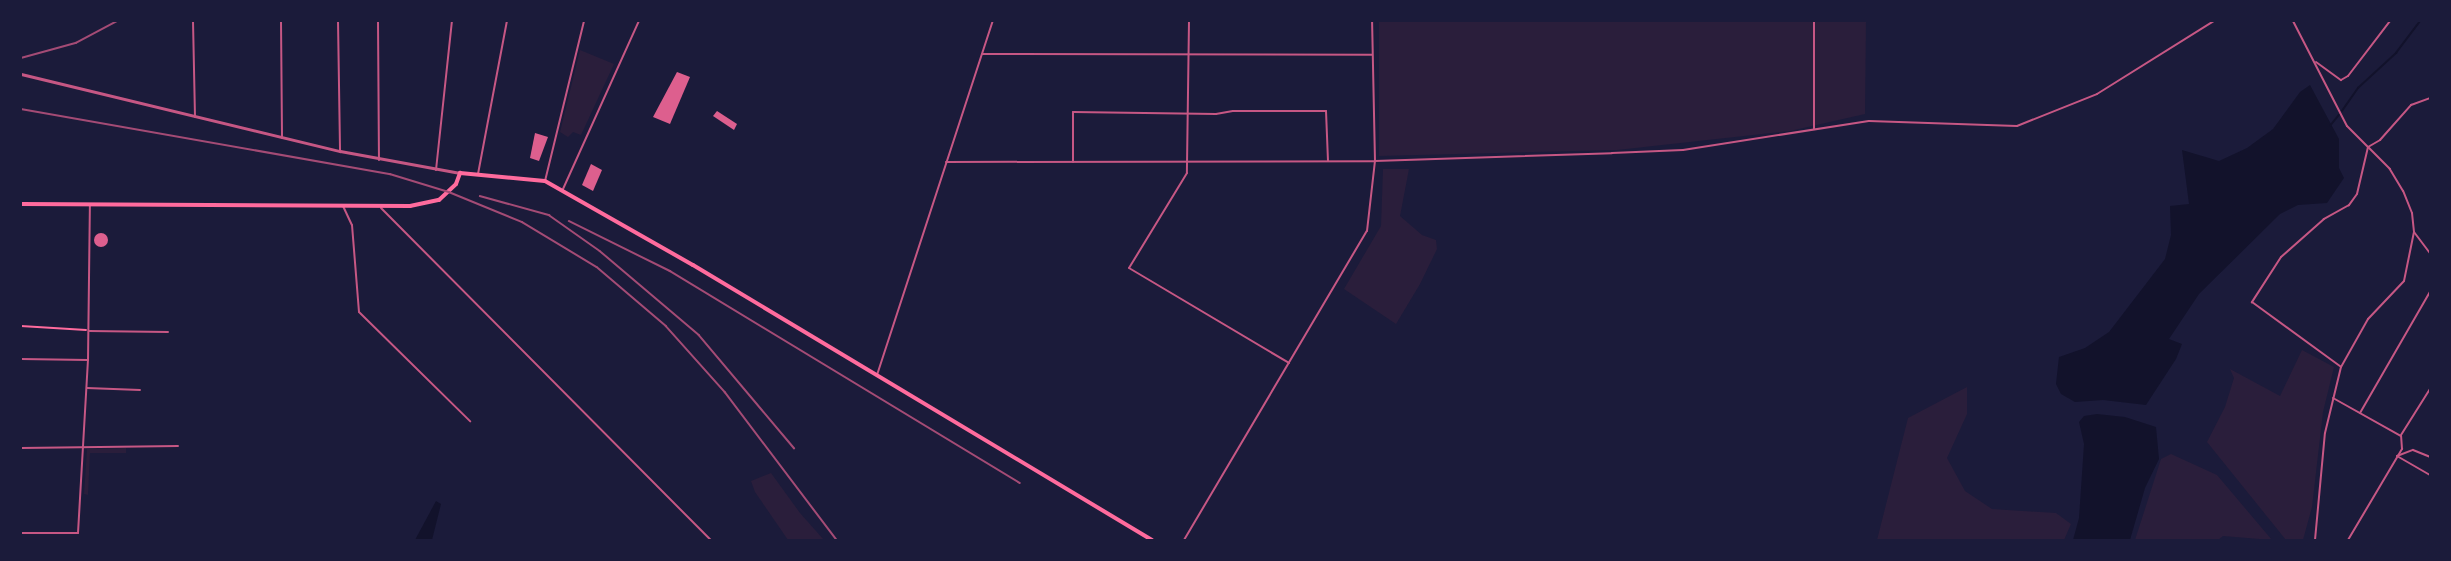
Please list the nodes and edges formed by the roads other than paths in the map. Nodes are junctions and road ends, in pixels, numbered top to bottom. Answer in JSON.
{"nodes":[{"id":1,"x":193,"y":21,"type":"edge"},
{"id":2,"x":281,"y":21,"type":"edge"},
{"id":3,"x":338,"y":21,"type":"edge"},
{"id":4,"x":378,"y":21,"type":"edge"},
{"id":5,"x":452,"y":21,"type":"edge"},
{"id":6,"x":507,"y":21,"type":"edge"},
{"id":7,"x":584,"y":21,"type":"edge"},
{"id":8,"x":639,"y":21,"type":"edge"},
{"id":9,"x":993,"y":21,"type":"edge"},
{"id":10,"x":1189,"y":21,"type":"edge"},
{"id":11,"x":1372,"y":21,"type":"edge"},
{"id":12,"x":1814,"y":21,"type":"edge"},
{"id":13,"x":2214,"y":21,"type":"edge"},
{"id":14,"x":2294,"y":21,"type":"edge"},
{"id":15,"x":2390,"y":21,"type":"edge"},
{"id":16,"x":982,"y":54,"type":"junction"},
{"id":17,"x":1189,"y":55,"type":"junction"},
{"id":18,"x":1372,"y":55,"type":"junction"},
{"id":19,"x":2313,"y":60,"type":"junction"},
{"id":20,"x":21,"y":74,"type":"edge"},
{"id":21,"x":2430,"y":98,"type":"edge"},
{"id":22,"x":1189,"y":114,"type":"junction"},
{"id":23,"x":195,"y":117,"type":"junction"},
{"id":24,"x":1814,"y":129,"type":"junction"},
{"id":25,"x":282,"y":138,"type":"junction"},
{"id":26,"x":2368,"y":147,"type":"junction"},
{"id":27,"x":340,"y":151,"type":"junction"},
{"id":28,"x":380,"y":159,"type":"junction"},
{"id":29,"x":1188,"y":161,"type":"junction"},
{"id":30,"x":1328,"y":161,"type":"junction"},
{"id":31,"x":1375,"y":161,"type":"junction"},
{"id":32,"x":946,"y":162,"type":"junction"},
{"id":33,"x":1072,"y":162,"type":"junction"},
{"id":34,"x":436,"y":170,"type":"junction"},
{"id":35,"x":460,"y":173,"type":"junction"},
{"id":36,"x":478,"y":174,"type":"junction"},
{"id":37,"x":545,"y":181,"type":"junction"},
{"id":38,"x":563,"y":189,"type":"junction"},
{"id":39,"x":21,"y":204,"type":"edge"},
{"id":40,"x":90,"y":204,"type":"junction"},
{"id":41,"x":343,"y":206,"type":"junction"},
{"id":42,"x":380,"y":206,"type":"junction"},
{"id":43,"x":2414,"y":232,"type":"junction"},
{"id":44,"x":2430,"y":253,"type":"edge"},
{"id":45,"x":2430,"y":292,"type":"edge"},
{"id":46,"x":88,"y":331,"type":"junction"},
{"id":47,"x":168,"y":332,"type":"dead end"},
{"id":48,"x":21,"y":359,"type":"edge"},
{"id":49,"x":88,"y":360,"type":"junction"},
{"id":50,"x":1289,"y":363,"type":"junction"},
{"id":51,"x":2341,"y":367,"type":"junction"},
{"id":52,"x":876,"y":376,"type":"junction"},
{"id":53,"x":87,"y":388,"type":"junction"},
{"id":54,"x":2430,"y":389,"type":"edge"},
{"id":55,"x":140,"y":390,"type":"dead end"},
{"id":56,"x":2333,"y":398,"type":"junction"},
{"id":57,"x":2360,"y":413,"type":"junction"},
{"id":58,"x":470,"y":421,"type":"dead end"},
{"id":59,"x":2401,"y":436,"type":"junction"},
{"id":60,"x":82,"y":446,"type":"junction"},
{"id":61,"x":178,"y":446,"type":"dead end"},
{"id":62,"x":21,"y":448,"type":"edge"},
{"id":63,"x":2397,"y":456,"type":"junction"},
{"id":64,"x":2430,"y":457,"type":"edge"},
{"id":65,"x":2430,"y":475,"type":"edge"},
{"id":66,"x":21,"y":533,"type":"edge"},
{"id":67,"x":711,"y":540,"type":"edge"},
{"id":68,"x":1152,"y":540,"type":"edge"},
{"id":69,"x":1184,"y":540,"type":"edge"},
{"id":70,"x":2314,"y":540,"type":"edge"},
{"id":71,"x":2348,"y":540,"type":"edge"}],
"edges":[{"from":1,"to":23,"type":"street"},
{"from":2,"to":25,"type":"street"},
{"from":3,"to":27,"type":"street"},
{"from":4,"to":28,"type":"street"},
{"from":5,"to":34,"type":"street"},
{"from":6,"to":36,"type":"street"},
{"from":7,"to":37,"type":"street"},
{"from":8,"to":38,"type":"street"},
{"from":9,"to":16,"type":"street"},
{"from":10,"to":17,"type":"street"},
{"from":11,"to":18,"type":"street"},
{"from":12,"to":24,"type":"street"},
{"from":13,"to":24,"type":"street"},
{"from":14,"to":19,"type":"street"},
{"from":15,"to":19,"type":"street"},
{"from":16,"to":17,"type":"street"},
{"from":16,"to":32,"type":"street"},
{"from":17,"to":18,"type":"street"},
{"from":17,"to":22,"type":"street"},
{"from":18,"to":31,"type":"street"},
{"from":19,"to":26,"type":"street"},
{"from":20,"to":23,"type":"street"},
{"from":21,"to":26,"type":"street"},
{"from":22,"to":29,"type":"street"},
{"from":22,"to":30,"type":"street"},
{"from":22,"to":33,"type":"street"},
{"from":23,"to":25,"type":"street"},
{"from":24,"to":31,"type":"street"},
{"from":25,"to":27,"type":"street"},
{"from":26,"to":43,"type":"street"},
{"from":26,"to":51,"type":"street"},
{"from":27,"to":28,"type":"street"},
{"from":28,"to":34,"type":"street"},
{"from":29,"to":30,"type":"street"},
{"from":29,"to":33,"type":"street"},
{"from":29,"to":50,"type":"street"},
{"from":30,"to":31,"type":"street"},
{"from":31,"to":50,"type":"street"},
{"from":32,"to":33,"type":"street"},
{"from":32,"to":52,"type":"street"},
{"from":34,"to":35,"type":"street"},
{"from":35,"to":36,"type":"main road"},
{"from":35,"to":42,"type":"main road"},
{"from":36,"to":37,"type":"main road"},
{"from":37,"to":38,"type":"main road"},
{"from":38,"to":52,"type":"main road"},
{"from":39,"to":40,"type":"main road"},
{"from":40,"to":41,"type":"main road"},
{"from":40,"to":46,"type":"street"},
{"from":41,"to":42,"type":"main road"},
{"from":41,"to":58,"type":"street"},
{"from":42,"to":67,"type":"street"},
{"from":43,"to":44,"type":"street"},
{"from":43,"to":51,"type":"street"},
{"from":45,"to":57,"type":"street"},
{"from":46,"to":47,"type":"street"},
{"from":46,"to":49,"type":"street"},
{"from":48,"to":49,"type":"street"},
{"from":49,"to":53,"type":"street"},
{"from":50,"to":69,"type":"street"},
{"from":51,"to":56,"type":"street"},
{"from":52,"to":68,"type":"main road"},
{"from":53,"to":55,"type":"street"},
{"from":53,"to":60,"type":"street"},
{"from":54,"to":59,"type":"street"},
{"from":56,"to":57,"type":"street"},
{"from":56,"to":70,"type":"street"},
{"from":57,"to":59,"type":"street"},
{"from":59,"to":63,"type":"street"},
{"from":60,"to":61,"type":"street"},
{"from":60,"to":62,"type":"street"},
{"from":60,"to":66,"type":"street"},
{"from":63,"to":64,"type":"street"},
{"from":63,"to":65,"type":"street"},
{"from":63,"to":71,"type":"street"}]}
